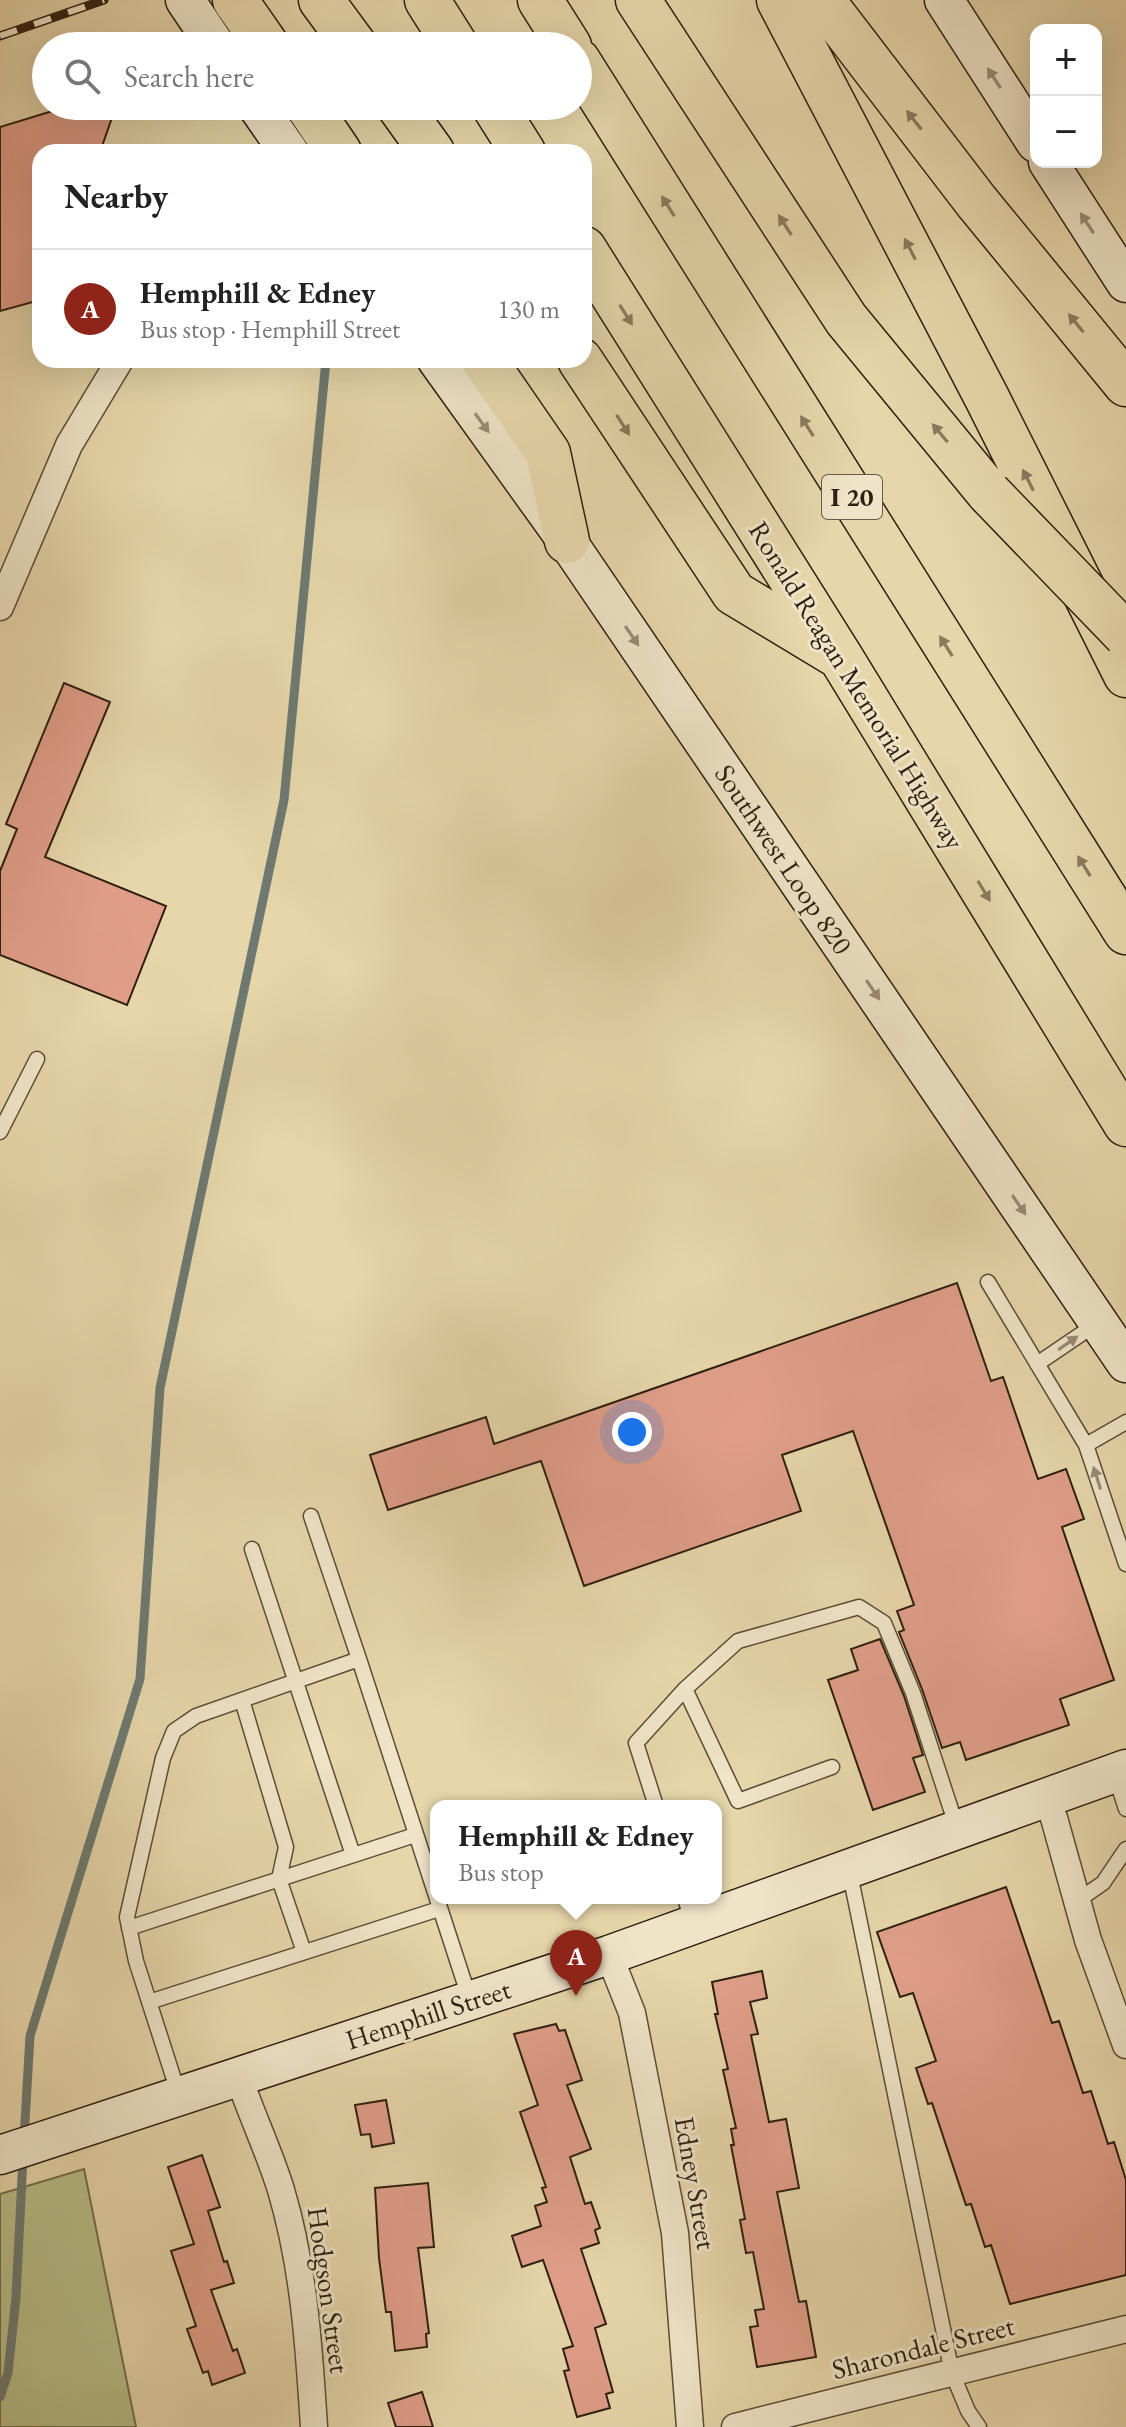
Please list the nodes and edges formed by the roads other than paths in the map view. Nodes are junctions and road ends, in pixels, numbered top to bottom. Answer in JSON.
{"nodes":[{"id":1,"x":185,"y":0,"type":"edge"},
{"id":2,"x":235,"y":0,"type":"edge"},
{"id":3,"x":321,"y":0,"type":"edge"},
{"id":4,"x":427,"y":0,"type":"edge"},
{"id":5,"x":540,"y":0,"type":"edge"},
{"id":6,"x":638,"y":0,"type":"edge"},
{"id":7,"x":779,"y":0,"type":"edge"},
{"id":8,"x":822,"y":0,"type":"edge"},
{"id":9,"x":944,"y":0,"type":"edge"},
{"id":10,"x":207,"y":32,"type":"edge"},
{"id":11,"x":257,"y":32,"type":"edge"},
{"id":12,"x":345,"y":32,"type":"edge"},
{"id":13,"x":447,"y":32,"type":"edge"},
{"id":14,"x":560,"y":32,"type":"edge"},
{"id":15,"x":592,"y":83,"type":"edge"},
{"id":16,"x":267,"y":120,"type":"edge"},
{"id":17,"x":317,"y":120,"type":"edge"},
{"id":18,"x":409,"y":120,"type":"edge"},
{"id":19,"x":503,"y":120,"type":"edge"},
{"id":20,"x":1030,"y":134,"type":"edge"},
{"id":21,"x":283,"y":144,"type":"edge"},
{"id":22,"x":334,"y":144,"type":"edge"},
{"id":23,"x":426,"y":144,"type":"edge"},
{"id":24,"x":518,"y":144,"type":"edge"},
{"id":25,"x":1052,"y":168,"type":"edge"},
{"id":26,"x":592,"y":262,"type":"edge"},
{"id":27,"x":1126,"y":283,"type":"edge"},
{"id":28,"x":115,"y":368,"type":"edge"},
{"id":29,"x":443,"y":368,"type":"edge"},
{"id":30,"x":490,"y":368,"type":"edge"},
{"id":31,"x":585,"y":368,"type":"edge"},
{"id":32,"x":1126,"y":384,"type":"edge"},
{"id":33,"x":567,"y":541,"type":"junction"},
{"id":34,"x":0,"y":607,"type":"edge"},
{"id":35,"x":1126,"y":635,"type":"edge"},
{"id":36,"x":841,"y":658,"type":"junction"},
{"id":37,"x":1126,"y":675,"type":"edge"},
{"id":38,"x":1126,"y":932,"type":"edge"},
{"id":39,"x":37,"y":1059,"type":"dead end"},
{"id":40,"x":1126,"y":1124,"type":"edge"},
{"id":41,"x":0,"y":1132,"type":"edge"},
{"id":42,"x":988,"y":1282,"type":"dead end"},
{"id":43,"x":1099,"y":1322,"type":"junction"},
{"id":44,"x":1126,"y":1363,"type":"edge"},
{"id":45,"x":1037,"y":1364,"type":"junction"},
{"id":46,"x":1126,"y":1422,"type":"edge"},
{"id":47,"x":1086,"y":1445,"type":"junction"},
{"id":48,"x":311,"y":1516,"type":"dead end"},
{"id":49,"x":252,"y":1549,"type":"dead end"},
{"id":50,"x":1126,"y":1564,"type":"edge"},
{"id":51,"x":359,"y":1659,"type":"junction"},
{"id":52,"x":294,"y":1682,"type":"junction"},
{"id":53,"x":685,"y":1689,"type":"junction"},
{"id":54,"x":242,"y":1700,"type":"junction"},
{"id":55,"x":832,"y":1767,"type":"dead end"},
{"id":56,"x":1120,"y":1771,"type":"edge"},
{"id":57,"x":1045,"y":1798,"type":"junction"},
{"id":58,"x":654,"y":1800,"type":"edge"},
{"id":59,"x":1126,"y":1809,"type":"edge"},
{"id":60,"x":957,"y":1829,"type":"junction"},
{"id":61,"x":415,"y":1835,"type":"junction"},
{"id":62,"x":1126,"y":1849,"type":"edge"},
{"id":63,"x":353,"y":1855,"type":"junction"},
{"id":64,"x":848,"y":1869,"type":"junction"},
{"id":65,"x":279,"y":1879,"type":"junction"},
{"id":66,"x":430,"y":1881,"type":"edge"},
{"id":67,"x":1077,"y":1901,"type":"junction"},
{"id":68,"x":722,"y":1903,"type":"edge"},
{"id":69,"x":437,"y":1904,"type":"edge"},
{"id":70,"x":719,"y":1904,"type":"edge"},
{"id":71,"x":439,"y":1909,"type":"junction"},
{"id":72,"x":689,"y":1912,"type":"edge"},
{"id":73,"x":129,"y":1928,"type":"junction"},
{"id":74,"x":304,"y":1952,"type":"junction"},
{"id":75,"x":609,"y":1955,"type":"junction"},
{"id":76,"x":470,"y":2000,"type":"junction"},
{"id":77,"x":149,"y":2002,"type":"junction"},
{"id":78,"x":1126,"y":2045,"type":"edge"},
{"id":79,"x":238,"y":2075,"type":"junction"},
{"id":80,"x":179,"y":2095,"type":"junction"},
{"id":81,"x":0,"y":2155,"type":"edge"},
{"id":82,"x":1126,"y":2329,"type":"edge"},
{"id":83,"x":952,"y":2373,"type":"junction"},
{"id":84,"x":314,"y":2427,"type":"edge"},
{"id":85,"x":690,"y":2427,"type":"edge"},
{"id":86,"x":735,"y":2427,"type":"edge"},
{"id":87,"x":979,"y":2427,"type":"edge"}],
"edges":[{"from":1,"to":10,"type":"main road"},
{"from":2,"to":11,"type":"highway"},
{"from":3,"to":12,"type":"highway"},
{"from":4,"to":13,"type":"highway"},
{"from":5,"to":14,"type":"highway"},
{"from":35,"to":6,"type":"highway","one_way":true,"bridge":true},
{"from":37,"to":7,"type":"highway","one_way":true},
{"from":32,"to":8,"type":"highway","one_way":true},
{"from":20,"to":9,"type":"main road","one_way":true},
{"from":38,"to":15,"type":"highway","number":"I 20","one_way":true},
{"from":16,"to":21,"type":"main road"},
{"from":17,"to":22,"type":"highway"},
{"from":18,"to":23,"type":"highway"},
{"from":19,"to":24,"type":"highway"},
{"from":27,"to":25,"type":"main road","one_way":true},
{"from":26,"to":36,"type":"highway","name":"Ronald Reagan Memorial Highway","one_way":true},
{"from":28,"to":34,"type":"street"},
{"from":29,"to":33,"type":"main road","name":"Southwest Loop 820","one_way":true},
{"from":30,"to":33,"type":"highway"},
{"from":31,"to":36,"type":"highway","one_way":true},
{"from":33,"to":43,"type":"main road","name":"Southwest Loop 820","one_way":true},
{"from":36,"to":40,"type":"highway","name":"Ronald Reagan Memorial Highway","one_way":true},
{"from":39,"to":41,"type":"lane"},
{"from":42,"to":45,"type":"lane"},
{"from":43,"to":44,"type":"main road","name":"Southwest Loop 820"},
{"from":45,"to":43,"type":"lane","one_way":true},
{"from":45,"to":47,"type":"lane"},
{"from":46,"to":47,"type":"lane"},
{"from":50,"to":47,"type":"lane","one_way":true},
{"from":48,"to":51,"type":"lane"},
{"from":49,"to":52,"type":"lane"},
{"from":51,"to":52,"type":"lane"},
{"from":51,"to":61,"type":"lane"},
{"from":52,"to":54,"type":"lane"},
{"from":52,"to":63,"type":"lane"},
{"from":53,"to":55,"type":"lane"},
{"from":53,"to":58,"type":"lane"},
{"from":53,"to":60,"type":"lane"},
{"from":54,"to":65,"type":"lane"},
{"from":54,"to":73,"type":"lane"},
{"from":56,"to":57,"type":"main road","name":"Hemphill Street"},
{"from":56,"to":59,"type":"lane"},
{"from":57,"to":60,"type":"main road","name":"Hemphill Street"},
{"from":57,"to":67,"type":"street"},
{"from":60,"to":64,"type":"main road","name":"Hemphill Street"},
{"from":61,"to":63,"type":"lane"},
{"from":61,"to":66,"type":"lane"},
{"from":62,"to":67,"type":"lane"},
{"from":63,"to":65,"type":"lane"},
{"from":64,"to":68,"type":"main road","name":"Hemphill Street"},
{"from":64,"to":83,"type":"lane"},
{"from":65,"to":73,"type":"lane"},
{"from":65,"to":74,"type":"lane"},
{"from":67,"to":78,"type":"street"},
{"from":69,"to":71,"type":"lane"},
{"from":70,"to":72,"type":"main road","name":"Hemphill Street"},
{"from":71,"to":74,"type":"lane"},
{"from":71,"to":76,"type":"lane"},
{"from":72,"to":75,"type":"main road","name":"Hemphill Street"},
{"from":73,"to":77,"type":"lane"},
{"from":74,"to":77,"type":"lane"},
{"from":75,"to":76,"type":"main road","name":"Hemphill Street"},
{"from":75,"to":85,"type":"street","name":"Edney Street"},
{"from":76,"to":79,"type":"main road","name":"Hemphill Street"},
{"from":77,"to":80,"type":"lane"},
{"from":79,"to":80,"type":"main road","name":"Hemphill Street"},
{"from":79,"to":84,"type":"street","name":"Hodgson Street"},
{"from":80,"to":81,"type":"main road","name":"Hemphill Street"},
{"from":82,"to":83,"type":"street","name":"Sharondale Street"},
{"from":83,"to":86,"type":"street","name":"Sharondale Street"},
{"from":83,"to":87,"type":"lane"}]}
